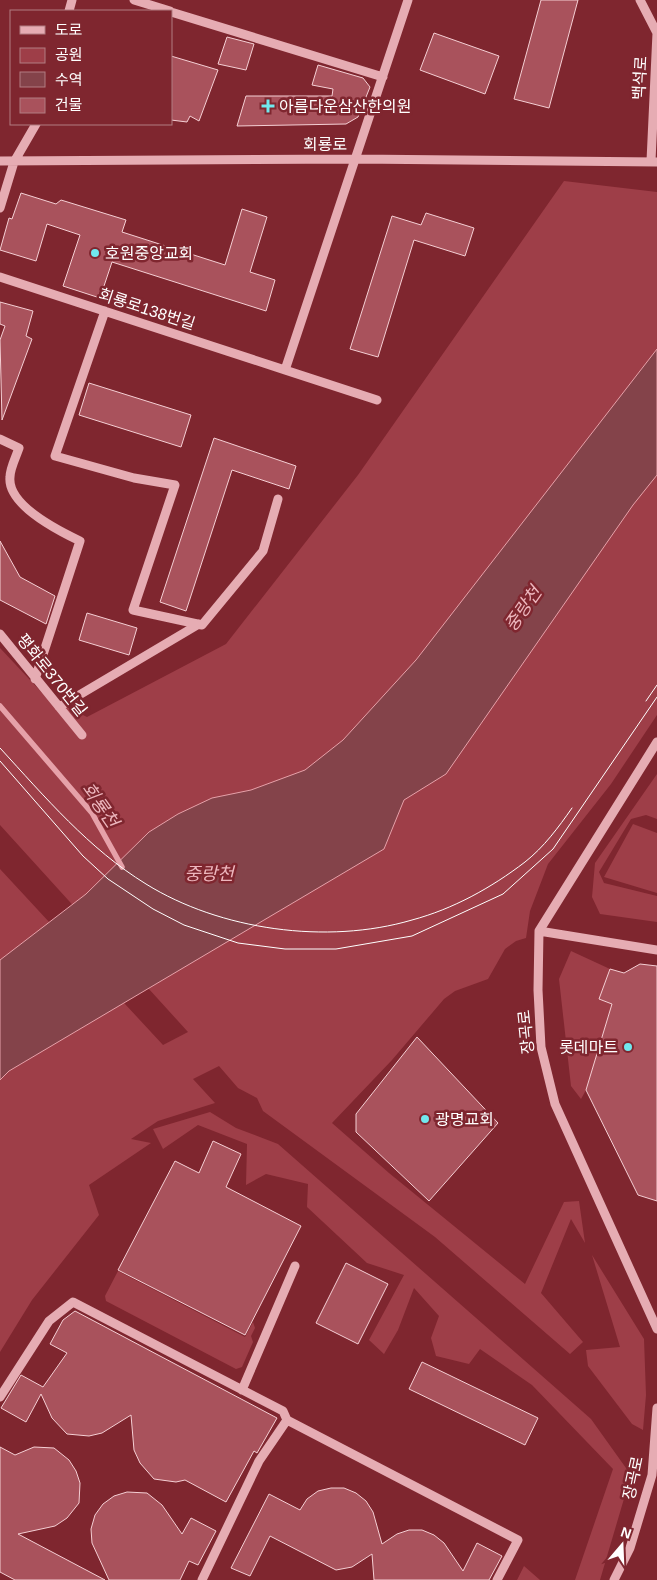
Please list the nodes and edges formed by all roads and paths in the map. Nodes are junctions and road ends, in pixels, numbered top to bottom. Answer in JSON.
{"nodes":[{"id":1,"x":134,"y":0,"type":"edge"},
{"id":2,"x":408,"y":0,"type":"edge"},
{"id":3,"x":640,"y":0,"type":"edge"},
{"id":4,"x":168,"y":10,"type":"edge"},
{"id":5,"x":172,"y":11,"type":"edge"},
{"id":6,"x":383,"y":77,"type":"junction"},
{"id":7,"x":35,"y":125,"type":"edge"},
{"id":8,"x":357,"y":159,"type":"junction"},
{"id":9,"x":0,"y":161,"type":"edge"},
{"id":10,"x":654,"y":161,"type":"edge"},
{"id":11,"x":14,"y":162,"type":"junction"},
{"id":12,"x":0,"y":208,"type":"edge"},
{"id":13,"x":0,"y":277,"type":"edge"},
{"id":14,"x":105,"y":311,"type":"junction"},
{"id":15,"x":286,"y":370,"type":"junction"},
{"id":16,"x":377,"y":400,"type":"dead end"},
{"id":17,"x":0,"y":439,"type":"edge"},
{"id":18,"x":278,"y":499,"type":"dead end"},
{"id":19,"x":199,"y":624,"type":"junction"},
{"id":20,"x":0,"y":634,"type":"edge"},
{"id":21,"x":35,"y":679,"type":"junction"},
{"id":22,"x":59,"y":707,"type":"junction"},
{"id":23,"x":82,"y":735,"type":"dead end"},
{"id":24,"x":657,"y":742,"type":"edge"},
{"id":25,"x":539,"y":931,"type":"junction"},
{"id":26,"x":657,"y":950,"type":"edge"},
{"id":27,"x":295,"y":1266,"type":"dead end"},
{"id":28,"x":657,"y":1329,"type":"edge"},
{"id":29,"x":242,"y":1390,"type":"junction"},
{"id":30,"x":0,"y":1397,"type":"edge"},
{"id":31,"x":657,"y":1408,"type":"edge"},
{"id":32,"x":287,"y":1420,"type":"junction"},
{"id":33,"x":657,"y":1466,"type":"edge"},
{"id":34,"x":652,"y":1474,"type":"junction"},
{"id":35,"x":202,"y":1580,"type":"edge"},
{"id":36,"x":497,"y":1580,"type":"edge"},
{"id":37,"x":614,"y":1580,"type":"edge"}],
"edges":[{"from":1,"to":4,"type":"street"},
{"from":2,"to":6,"type":"street"},
{"from":3,"to":10,"type":"street","name":"백석로"},
{"from":5,"to":6,"type":"street"},
{"from":6,"to":8,"type":"street"},
{"from":7,"to":11,"type":"street"},
{"from":8,"to":10,"type":"street","name":"회룡로"},
{"from":8,"to":11,"type":"street","name":"회룡로"},
{"from":8,"to":15,"type":"street"},
{"from":9,"to":11,"type":"street","name":"회룡로"},
{"from":11,"to":12,"type":"street"},
{"from":13,"to":14,"type":"street","name":"회룡로138번길"},
{"from":14,"to":15,"type":"street","name":"회룡로138번길"},
{"from":14,"to":19,"type":"street"},
{"from":15,"to":16,"type":"street","name":"회룡로138번길"},
{"from":17,"to":21,"type":"street"},
{"from":18,"to":19,"type":"street"},
{"from":19,"to":22,"type":"street"},
{"from":20,"to":21,"type":"street","name":"평화로370번길"},
{"from":21,"to":22,"type":"street","name":"평화로370번길"},
{"from":22,"to":23,"type":"street","name":"평화로370번길"},
{"from":24,"to":25,"type":"street"},
{"from":25,"to":26,"type":"street"},
{"from":25,"to":28,"type":"street","name":"장곡로"},
{"from":27,"to":29,"type":"street"},
{"from":29,"to":30,"type":"street"},
{"from":29,"to":32,"type":"street"},
{"from":31,"to":34,"type":"street","name":"장곡로"},
{"from":32,"to":35,"type":"street"},
{"from":32,"to":36,"type":"street"},
{"from":33,"to":34,"type":"street"},
{"from":34,"to":37,"type":"street","name":"장곡로"}]}
